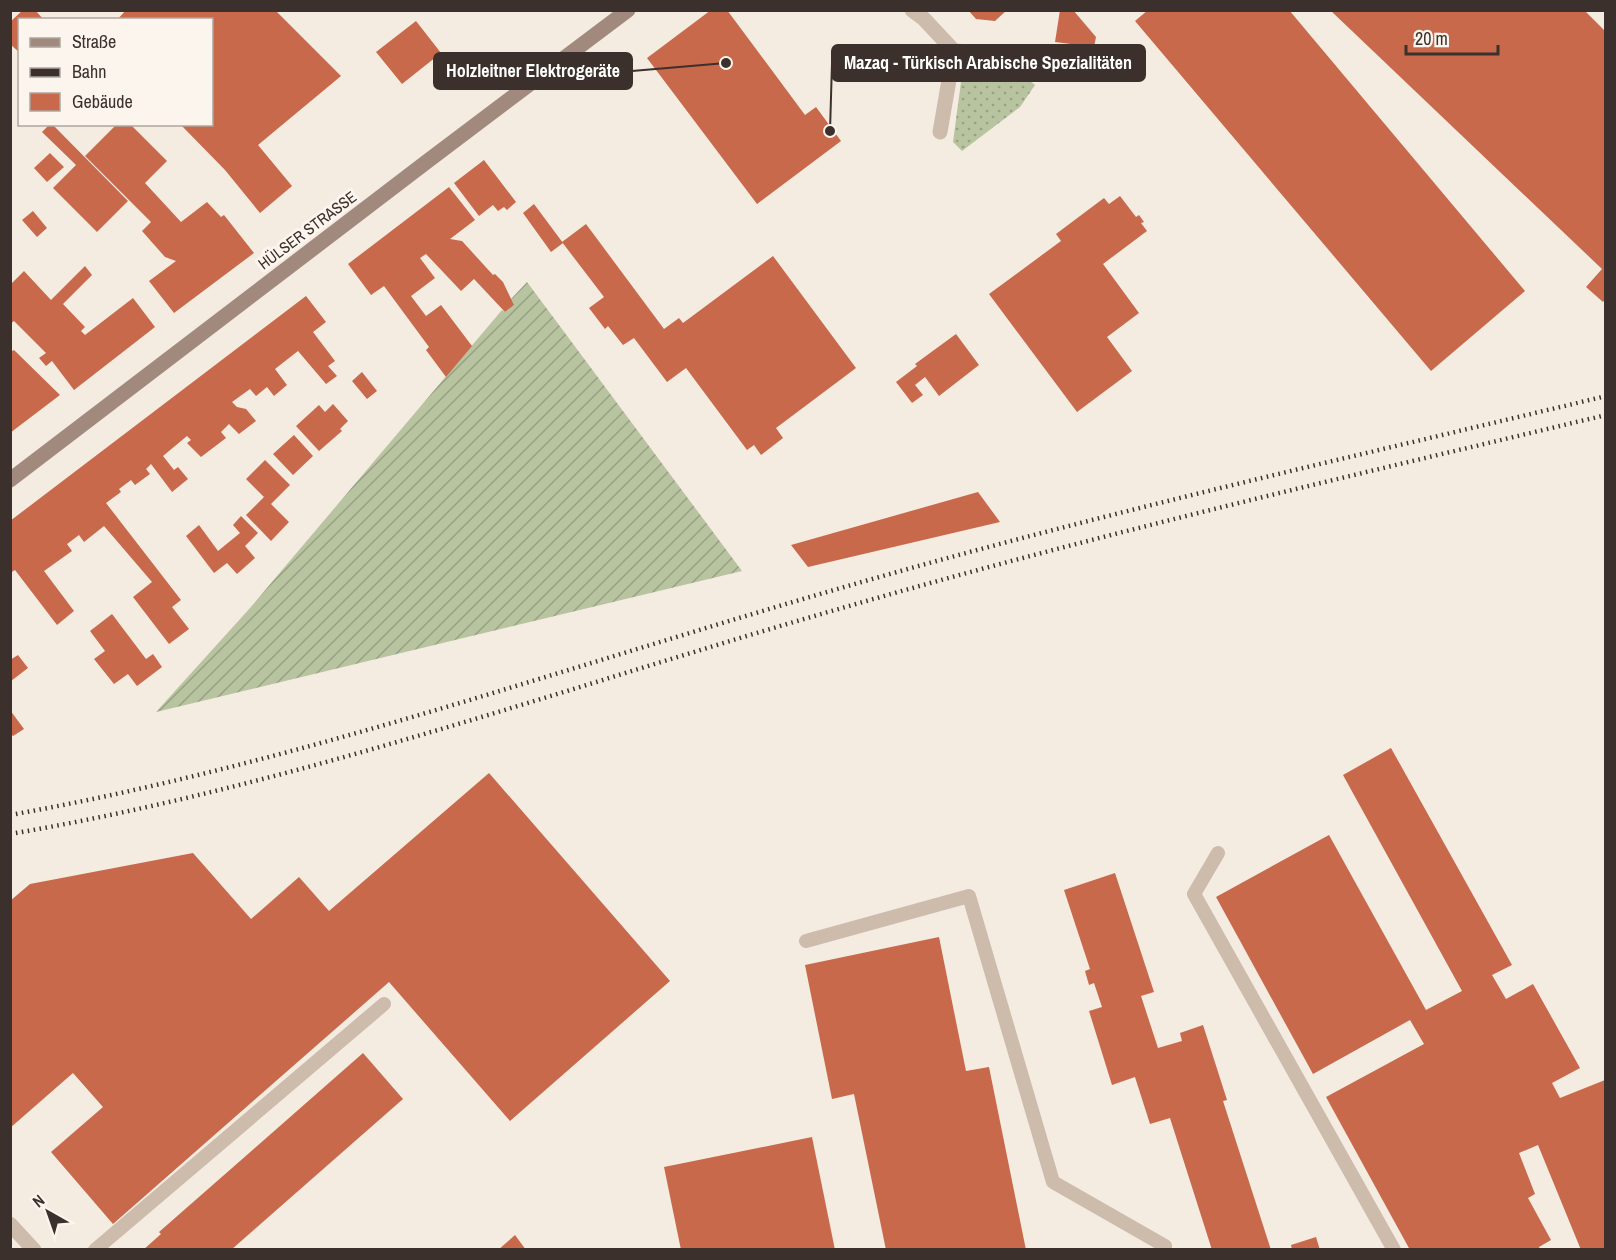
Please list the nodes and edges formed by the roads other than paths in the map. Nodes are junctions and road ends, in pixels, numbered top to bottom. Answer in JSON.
{"nodes":[{"id":1,"x":628,"y":10,"type":"edge"},
{"id":2,"x":919,"y":13,"type":"edge"},
{"id":3,"x":954,"y":51,"type":"junction"},
{"id":4,"x":1037,"y":56,"type":"dead end"},
{"id":5,"x":940,"y":132,"type":"dead end"},
{"id":6,"x":10,"y":480,"type":"edge"},
{"id":7,"x":1218,"y":853,"type":"dead end"},
{"id":8,"x":806,"y":941,"type":"dead end"},
{"id":9,"x":384,"y":1004,"type":"dead end"},
{"id":10,"x":10,"y":1224,"type":"edge"},
{"id":11,"x":34,"y":1250,"type":"edge"},
{"id":12,"x":95,"y":1250,"type":"edge"},
{"id":13,"x":1165,"y":1250,"type":"edge"},
{"id":14,"x":1394,"y":1250,"type":"edge"}],
"edges":[{"from":1,"to":6,"type":"main road","name":"HÜLSER STRASSE"},
{"from":2,"to":3,"type":"street"},
{"from":3,"to":4,"type":"street"},
{"from":3,"to":5,"type":"street"},
{"from":7,"to":14,"type":"lane"},
{"from":8,"to":13,"type":"lane"},
{"from":9,"to":12,"type":"lane"},
{"from":10,"to":11,"type":"street"}]}
